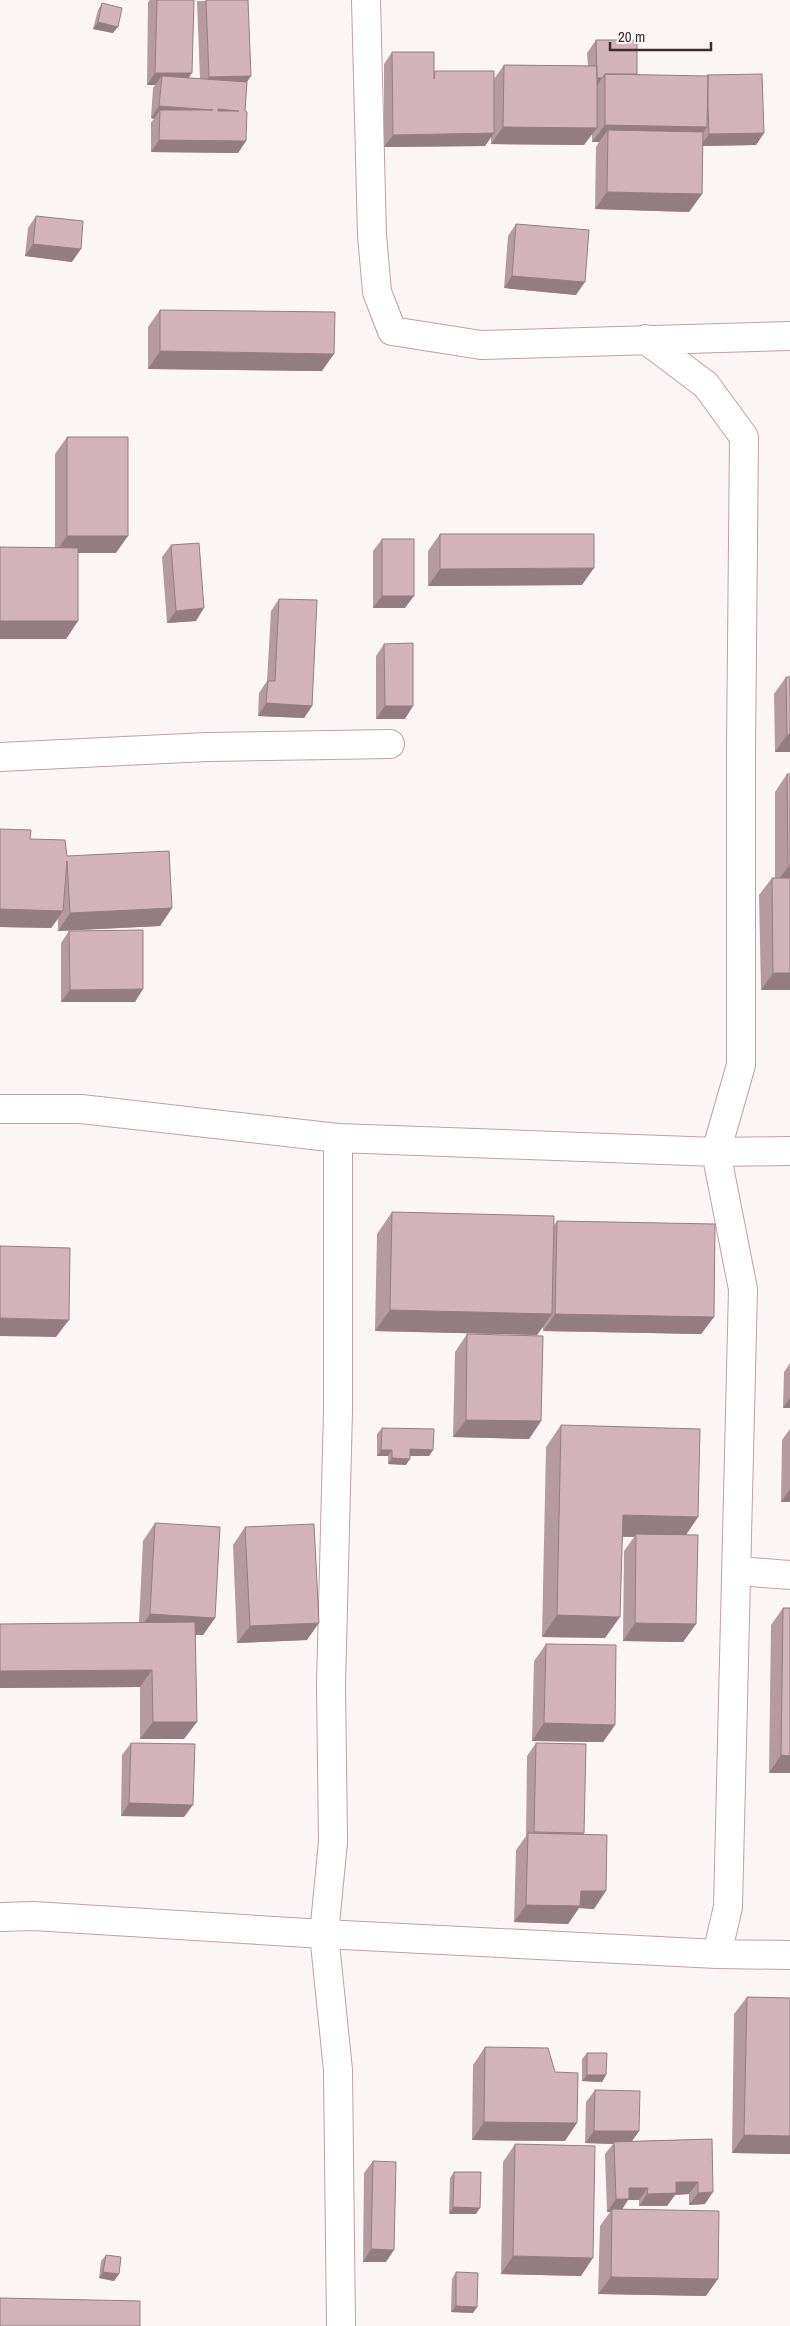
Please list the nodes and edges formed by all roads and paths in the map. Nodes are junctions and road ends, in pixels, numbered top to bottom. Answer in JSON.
{"nodes":[{"id":1,"x":366,"y":0,"type":"edge"},
{"id":2,"x":790,"y":336,"type":"edge"},
{"id":3,"x":645,"y":339,"type":"junction"},
{"id":4,"x":390,"y":744,"type":"dead end"},
{"id":5,"x":0,"y":757,"type":"edge"},
{"id":6,"x":0,"y":1109,"type":"edge"},
{"id":7,"x":338,"y":1138,"type":"junction"},
{"id":8,"x":790,"y":1151,"type":"edge"},
{"id":9,"x":716,"y":1152,"type":"junction"},
{"id":10,"x":737,"y":1570,"type":"junction"},
{"id":11,"x":790,"y":1575,"type":"edge"},
{"id":12,"x":0,"y":1917,"type":"edge"},
{"id":13,"x":324,"y":1934,"type":"junction"},
{"id":14,"x":717,"y":1954,"type":"junction"},
{"id":15,"x":790,"y":1955,"type":"edge"},
{"id":16,"x":341,"y":2326,"type":"edge"}],
"edges":[{"from":1,"to":3,"type":"street"},
{"from":2,"to":3,"type":"street"},
{"from":3,"to":9,"type":"street"},
{"from":4,"to":5,"type":"street"},
{"from":6,"to":7,"type":"street"},
{"from":7,"to":9,"type":"street"},
{"from":7,"to":13,"type":"street"},
{"from":8,"to":9,"type":"street"},
{"from":9,"to":10,"type":"street"},
{"from":10,"to":11,"type":"street"},
{"from":10,"to":14,"type":"street"},
{"from":12,"to":13,"type":"street"},
{"from":13,"to":14,"type":"street"},
{"from":13,"to":16,"type":"street"},
{"from":14,"to":15,"type":"street"}]}
